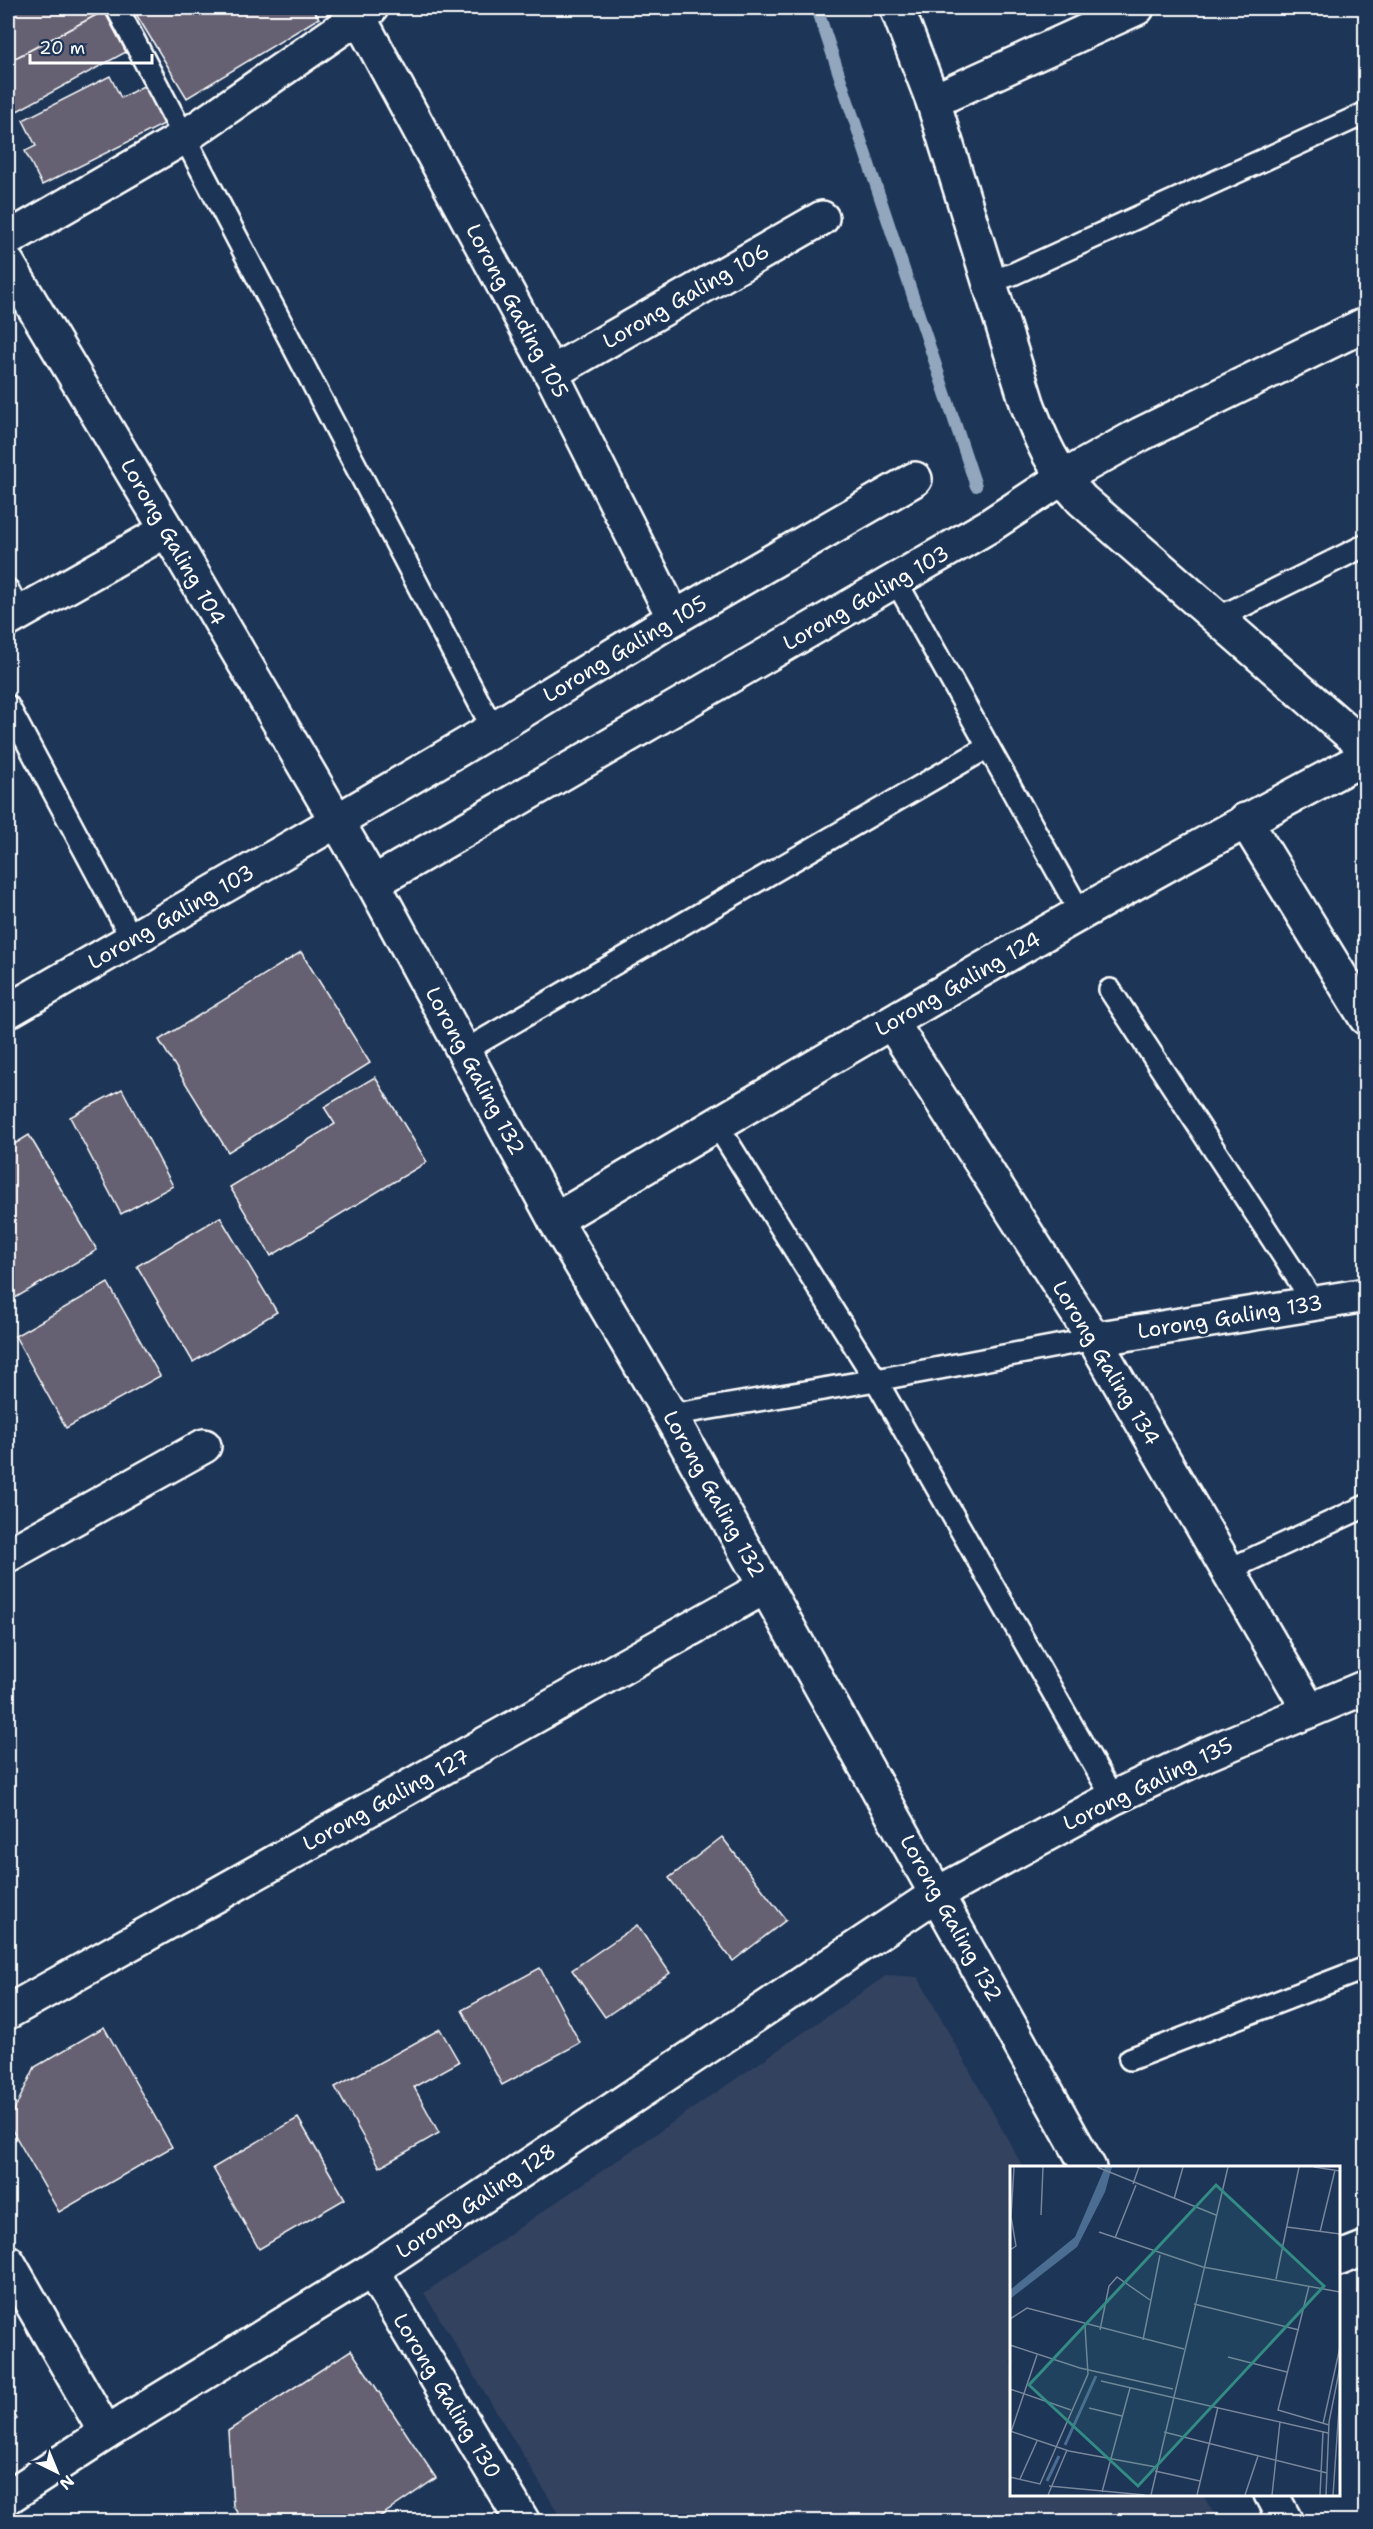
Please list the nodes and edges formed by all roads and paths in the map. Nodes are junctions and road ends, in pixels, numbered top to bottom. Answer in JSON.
{"nodes":[{"id":1,"x":117,"y":8,"type":"edge"},
{"id":2,"x":897,"y":8,"type":"edge"},
{"id":3,"x":1137,"y":8,"type":"edge"},
{"id":4,"x":361,"y":10,"type":"edge"},
{"id":5,"x":933,"y":101,"type":"junction"},
{"id":6,"x":1365,"y":113,"type":"edge"},
{"id":7,"x":186,"y":136,"type":"junction"},
{"id":8,"x":822,"y":218,"type":"dead end"},
{"id":9,"x":8,"y":239,"type":"edge"},
{"id":10,"x":8,"y":264,"type":"edge"},
{"id":11,"x":989,"y":282,"type":"junction"},
{"id":12,"x":1365,"y":324,"type":"edge"},
{"id":13,"x":551,"y":373,"type":"junction"},
{"id":14,"x":1062,"y":478,"type":"junction"},
{"id":15,"x":915,"y":479,"type":"dead end"},
{"id":16,"x":167,"y":530,"type":"junction"},
{"id":17,"x":1365,"y":545,"type":"edge"},
{"id":18,"x":896,"y":581,"type":"junction"},
{"id":19,"x":12,"y":608,"type":"edge"},
{"id":20,"x":674,"y":618,"type":"junction"},
{"id":21,"x":1218,"y":618,"type":"junction"},
{"id":22,"x":8,"y":706,"type":"edge"},
{"id":23,"x":494,"y":729,"type":"junction"},
{"id":24,"x":988,"y":747,"type":"junction"},
{"id":25,"x":1365,"y":748,"type":"edge"},
{"id":26,"x":1365,"y":757,"type":"edge"},
{"id":27,"x":1245,"y":820,"type":"junction"},
{"id":28,"x":335,"y":822,"type":"junction"},
{"id":29,"x":373,"y":883,"type":"junction"},
{"id":30,"x":1080,"y":912,"type":"junction"},
{"id":31,"x":132,"y":939,"type":"junction"},
{"id":32,"x":1110,"y":990,"type":"dead end"},
{"id":33,"x":8,"y":1011,"type":"edge"},
{"id":34,"x":1365,"y":1018,"type":"edge"},
{"id":35,"x":892,"y":1023,"type":"junction"},
{"id":36,"x":464,"y":1051,"type":"junction"},
{"id":37,"x":717,"y":1125,"type":"junction"},
{"id":38,"x":555,"y":1220,"type":"junction"},
{"id":39,"x":1365,"y":1294,"type":"edge"},
{"id":40,"x":1314,"y":1303,"type":"junction"},
{"id":41,"x":1094,"y":1339,"type":"junction"},
{"id":42,"x":876,"y":1380,"type":"junction"},
{"id":43,"x":670,"y":1415,"type":"junction"},
{"id":44,"x":204,"y":1446,"type":"dead end"},
{"id":45,"x":1365,"y":1506,"type":"edge"},
{"id":46,"x":8,"y":1555,"type":"edge"},
{"id":47,"x":1228,"y":1570,"type":"junction"},
{"id":48,"x":765,"y":1587,"type":"junction"},
{"id":49,"x":1365,"y":1687,"type":"edge"},
{"id":50,"x":1310,"y":1710,"type":"junction"},
{"id":51,"x":1113,"y":1798,"type":"junction"},
{"id":52,"x":937,"y":1894,"type":"junction"},
{"id":53,"x":1365,"y":1968,"type":"edge"},
{"id":54,"x":8,"y":2012,"type":"edge"},
{"id":55,"x":1130,"y":2059,"type":"dead end"},
{"id":56,"x":1088,"y":2166,"type":"edge"},
{"id":57,"x":1365,"y":2248,"type":"edge"},
{"id":58,"x":1340,"y":2258,"type":"edge"},
{"id":59,"x":8,"y":2262,"type":"edge"},
{"id":60,"x":372,"y":2270,"type":"junction"},
{"id":61,"x":106,"y":2433,"type":"junction"},
{"id":62,"x":1272,"y":2496,"type":"edge"},
{"id":63,"x":8,"y":2497,"type":"edge"},
{"id":64,"x":523,"y":2522,"type":"edge"},
{"id":65,"x":1286,"y":2522,"type":"edge"}],
"edges":[{"from":1,"to":7,"type":"lane"},
{"from":2,"to":5,"type":"street"},
{"from":3,"to":5,"type":"street"},
{"from":4,"to":7,"type":"street"},
{"from":4,"to":13,"type":"street","name":"Lorong Gading 105"},
{"from":5,"to":11,"type":"street"},
{"from":6,"to":11,"type":"lane"},
{"from":7,"to":9,"type":"street"},
{"from":7,"to":23,"type":"lane"},
{"from":8,"to":13,"type":"street","name":"Lorong Galing 106"},
{"from":10,"to":16,"type":"street","name":"Lorong Galing 104"},
{"from":11,"to":14,"type":"street"},
{"from":12,"to":14,"type":"street","name":"Lorong Galing 103"},
{"from":13,"to":20,"type":"street","name":"Lorong Gading 105"},
{"from":14,"to":18,"type":"street","name":"Lorong Galing 103"},
{"from":14,"to":21,"type":"street"},
{"from":15,"to":20,"type":"street","name":"Lorong Galing 105"},
{"from":16,"to":19,"type":"street"},
{"from":16,"to":28,"type":"street","name":"Lorong Galing 104"},
{"from":17,"to":21,"type":"lane"},
{"from":18,"to":24,"type":"lane"},
{"from":18,"to":29,"type":"street","name":"Lorong Galing 103"},
{"from":20,"to":23,"type":"street","name":"Lorong Galing 105"},
{"from":21,"to":25,"type":"street"},
{"from":22,"to":31,"type":"lane"},
{"from":23,"to":28,"type":"street","name":"Lorong Galing 105"},
{"from":24,"to":30,"type":"lane"},
{"from":24,"to":36,"type":"lane"},
{"from":26,"to":27,"type":"street","name":"Lorong Galing 124"},
{"from":27,"to":30,"type":"street","name":"Lorong Galing 124"},
{"from":27,"to":34,"type":"street"},
{"from":28,"to":29,"type":"street","name":"Lorong Galing 132"},
{"from":28,"to":31,"type":"street","name":"Lorong Galing 103"},
{"from":29,"to":36,"type":"street","name":"Lorong Galing 132"},
{"from":30,"to":35,"type":"street","name":"Lorong Galing 124"},
{"from":31,"to":33,"type":"street","name":"Lorong Galing 103"},
{"from":32,"to":40,"type":"lane"},
{"from":35,"to":37,"type":"street","name":"Lorong Galing 124"},
{"from":35,"to":41,"type":"street","name":"Lorong Galing 134"},
{"from":36,"to":38,"type":"street","name":"Lorong Galing 132"},
{"from":37,"to":38,"type":"street","name":"Lorong Galing 124"},
{"from":37,"to":42,"type":"lane"},
{"from":38,"to":43,"type":"street","name":"Lorong Galing 132"},
{"from":39,"to":40,"type":"street","name":"Lorong Galing 133"},
{"from":40,"to":41,"type":"street","name":"Lorong Galing 133"},
{"from":41,"to":42,"type":"lane"},
{"from":41,"to":47,"type":"street","name":"Lorong Galing 134"},
{"from":42,"to":43,"type":"lane"},
{"from":42,"to":51,"type":"lane"},
{"from":43,"to":48,"type":"street","name":"Lorong Galing 132"},
{"from":44,"to":46,"type":"street"},
{"from":45,"to":47,"type":"lane"},
{"from":47,"to":50,"type":"street","name":"Lorong Galing 134"},
{"from":48,"to":52,"type":"street","name":"Lorong Galing 132"},
{"from":48,"to":54,"type":"street","name":"Lorong Galing 127"},
{"from":49,"to":50,"type":"street","name":"Lorong Galing 135"},
{"from":50,"to":51,"type":"street","name":"Lorong Galing 135"},
{"from":51,"to":52,"type":"street","name":"Lorong Galing 135"},
{"from":52,"to":56,"type":"street","name":"Lorong Galing 132"},
{"from":52,"to":60,"type":"street","name":"Lorong Galing 128"},
{"from":53,"to":55,"type":"lane"},
{"from":57,"to":58,"type":"street"},
{"from":59,"to":61,"type":"street"},
{"from":60,"to":61,"type":"street","name":"Lorong Galing 128"},
{"from":60,"to":64,"type":"street","name":"Lorong Galing 130"},
{"from":61,"to":63,"type":"street","name":"Lorong Galing 128"},
{"from":62,"to":65,"type":"street"}]}
